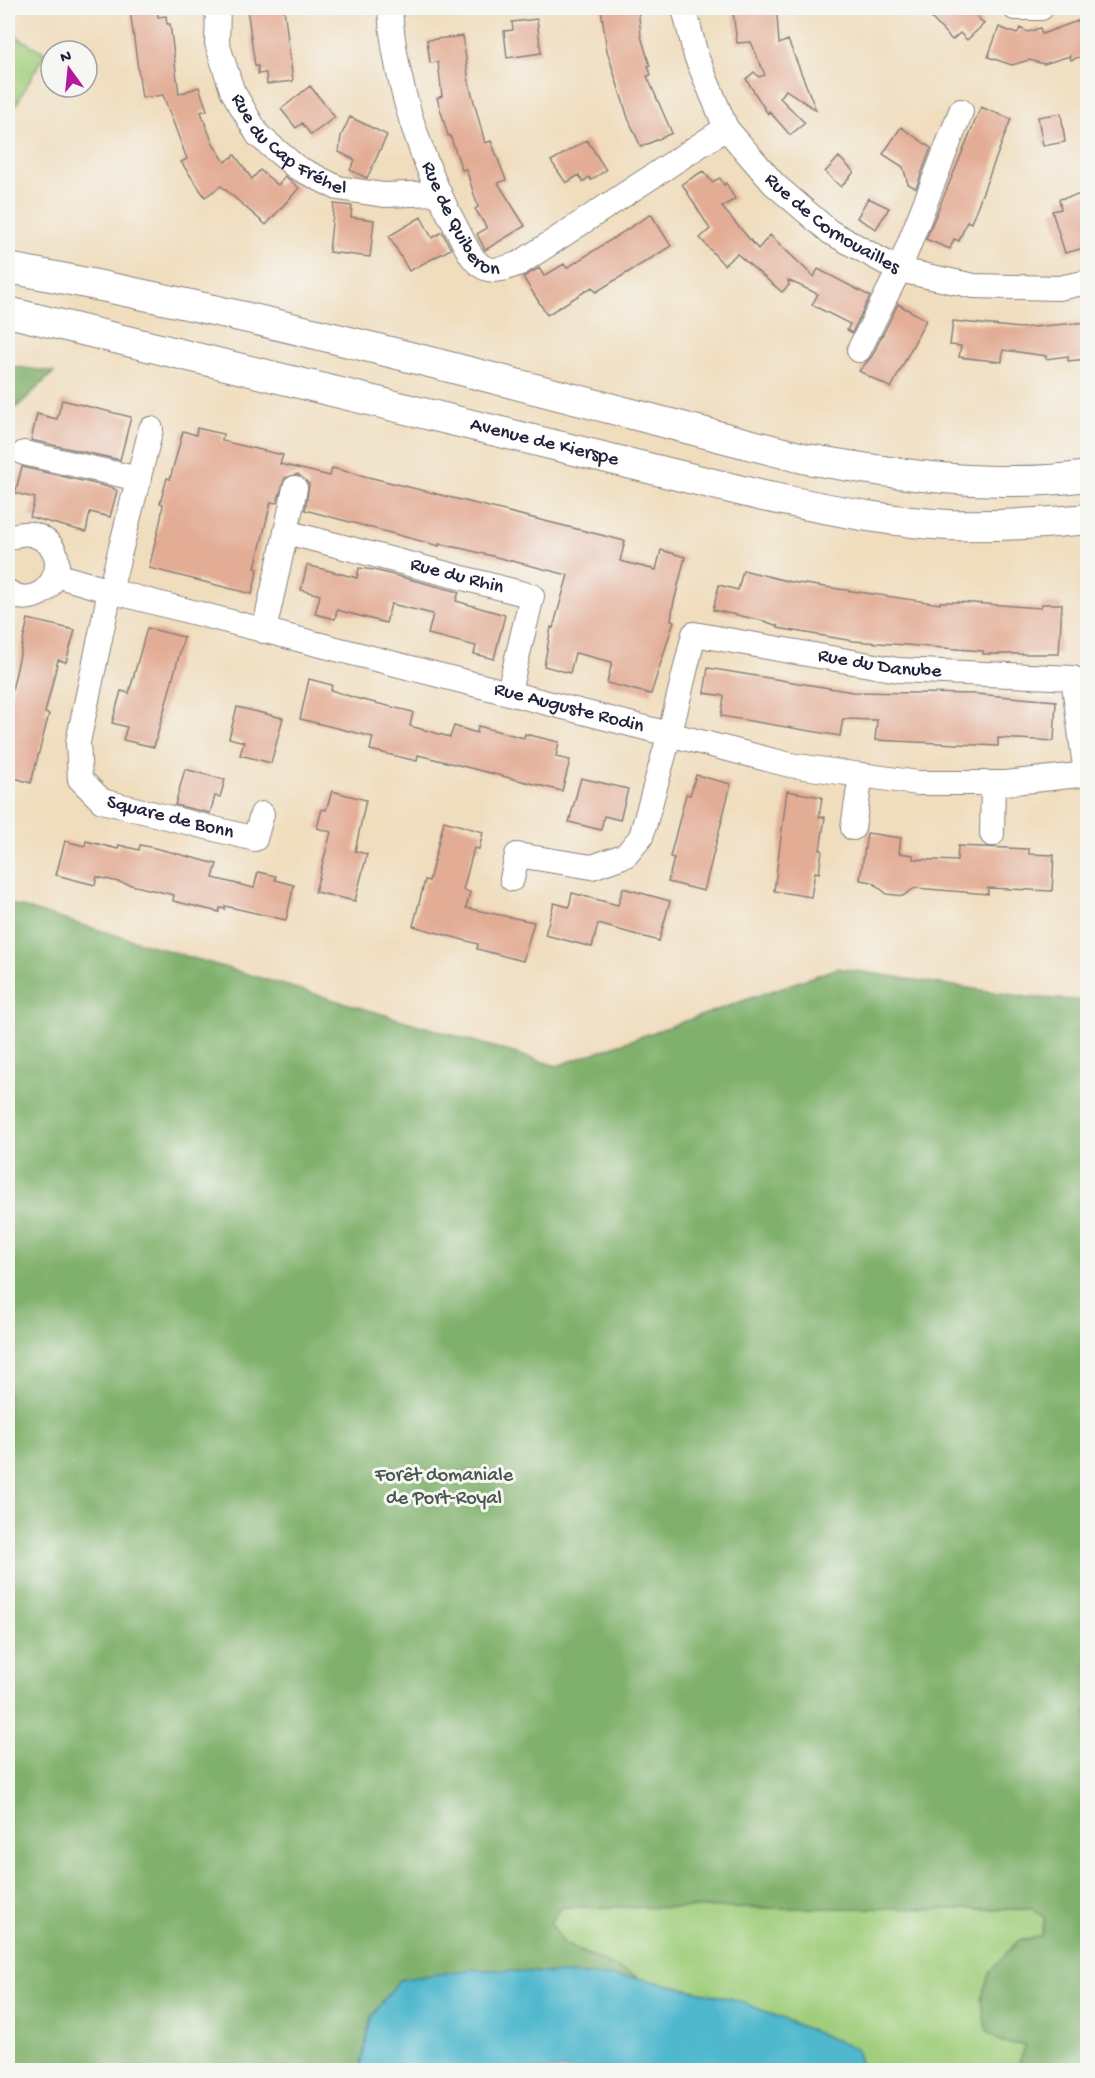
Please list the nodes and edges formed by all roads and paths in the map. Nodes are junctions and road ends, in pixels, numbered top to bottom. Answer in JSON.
{"nodes":[{"id":1,"x":218,"y":8,"type":"edge"},
{"id":2,"x":390,"y":8,"type":"edge"},
{"id":3,"x":684,"y":8,"type":"edge"},
{"id":4,"x":1014,"y":8,"type":"edge"},
{"id":5,"x":1041,"y":8,"type":"edge"},
{"id":6,"x":961,"y":111,"type":"dead end"},
{"id":7,"x":726,"y":128,"type":"junction"},
{"id":8,"x":436,"y":193,"type":"junction"},
{"id":9,"x":8,"y":268,"type":"edge"},
{"id":10,"x":899,"y":270,"type":"junction"},
{"id":11,"x":1088,"y":282,"type":"edge"},
{"id":12,"x":8,"y":312,"type":"edge"},
{"id":13,"x":859,"y":350,"type":"dead end"},
{"id":14,"x":151,"y":429,"type":"dead end"},
{"id":15,"x":24,"y":453,"type":"dead end"},
{"id":16,"x":1088,"y":476,"type":"edge"},
{"id":17,"x":139,"y":479,"type":"junction"},
{"id":18,"x":295,"y":488,"type":"dead end"},
{"id":19,"x":1088,"y":519,"type":"edge"},
{"id":20,"x":286,"y":532,"type":"junction"},
{"id":21,"x":8,"y":539,"type":"edge"},
{"id":22,"x":56,"y":575,"type":"junction"},
{"id":23,"x":110,"y":591,"type":"junction"},
{"id":24,"x":8,"y":592,"type":"edge"},
{"id":25,"x":264,"y":631,"type":"junction"},
{"id":26,"x":509,"y":691,"type":"junction"},
{"id":27,"x":670,"y":734,"type":"junction"},
{"id":28,"x":1087,"y":774,"type":"edge"},
{"id":29,"x":861,"y":775,"type":"junction"},
{"id":30,"x":993,"y":783,"type":"junction"},
{"id":31,"x":262,"y":814,"type":"dead end"},
{"id":32,"x":853,"y":828,"type":"dead end"},
{"id":33,"x":992,"y":834,"type":"dead end"},
{"id":34,"x":512,"y":879,"type":"dead end"}],
"edges":[{"from":1,"to":8,"type":"street","name":"Rue du Cap Fréhel"},
{"from":2,"to":8,"type":"street","name":"Rue de Quiberon"},
{"from":3,"to":7,"type":"street","name":"Rue de Cornouailles"},
{"from":4,"to":5,"type":"street"},
{"from":6,"to":10,"type":"street"},
{"from":7,"to":8,"type":"street","name":"Rue de Quiberon"},
{"from":7,"to":10,"type":"street","name":"Rue de Cornouailles"},
{"from":9,"to":16,"type":"main road"},
{"from":10,"to":11,"type":"street","name":"Rue de Cornouailles"},
{"from":10,"to":13,"type":"street"},
{"from":12,"to":19,"type":"main road","name":"Avenue de Kierspe"},
{"from":14,"to":17,"type":"street"},
{"from":15,"to":17,"type":"street"},
{"from":17,"to":23,"type":"street"},
{"from":18,"to":20,"type":"street"},
{"from":20,"to":25,"type":"street"},
{"from":20,"to":26,"type":"street","name":"Rue du Rhin"},
{"from":21,"to":22,"type":"street"},
{"from":22,"to":23,"type":"street","name":"Rue Auguste Rodin"},
{"from":22,"to":24,"type":"street"},
{"from":23,"to":25,"type":"street","name":"Rue Auguste Rodin"},
{"from":23,"to":31,"type":"street","name":"Square de Bonn"},
{"from":25,"to":26,"type":"street","name":"Rue Auguste Rodin"},
{"from":26,"to":27,"type":"street","name":"Rue Auguste Rodin"},
{"from":27,"to":28,"type":"street","name":"Rue du Danube"},
{"from":27,"to":29,"type":"street","name":"Rue Auguste Rodin"},
{"from":27,"to":34,"type":"street"},
{"from":28,"to":30,"type":"street","name":"Rue Auguste Rodin"},
{"from":29,"to":30,"type":"street","name":"Rue Auguste Rodin"},
{"from":29,"to":32,"type":"street"},
{"from":30,"to":33,"type":"street"}]}
